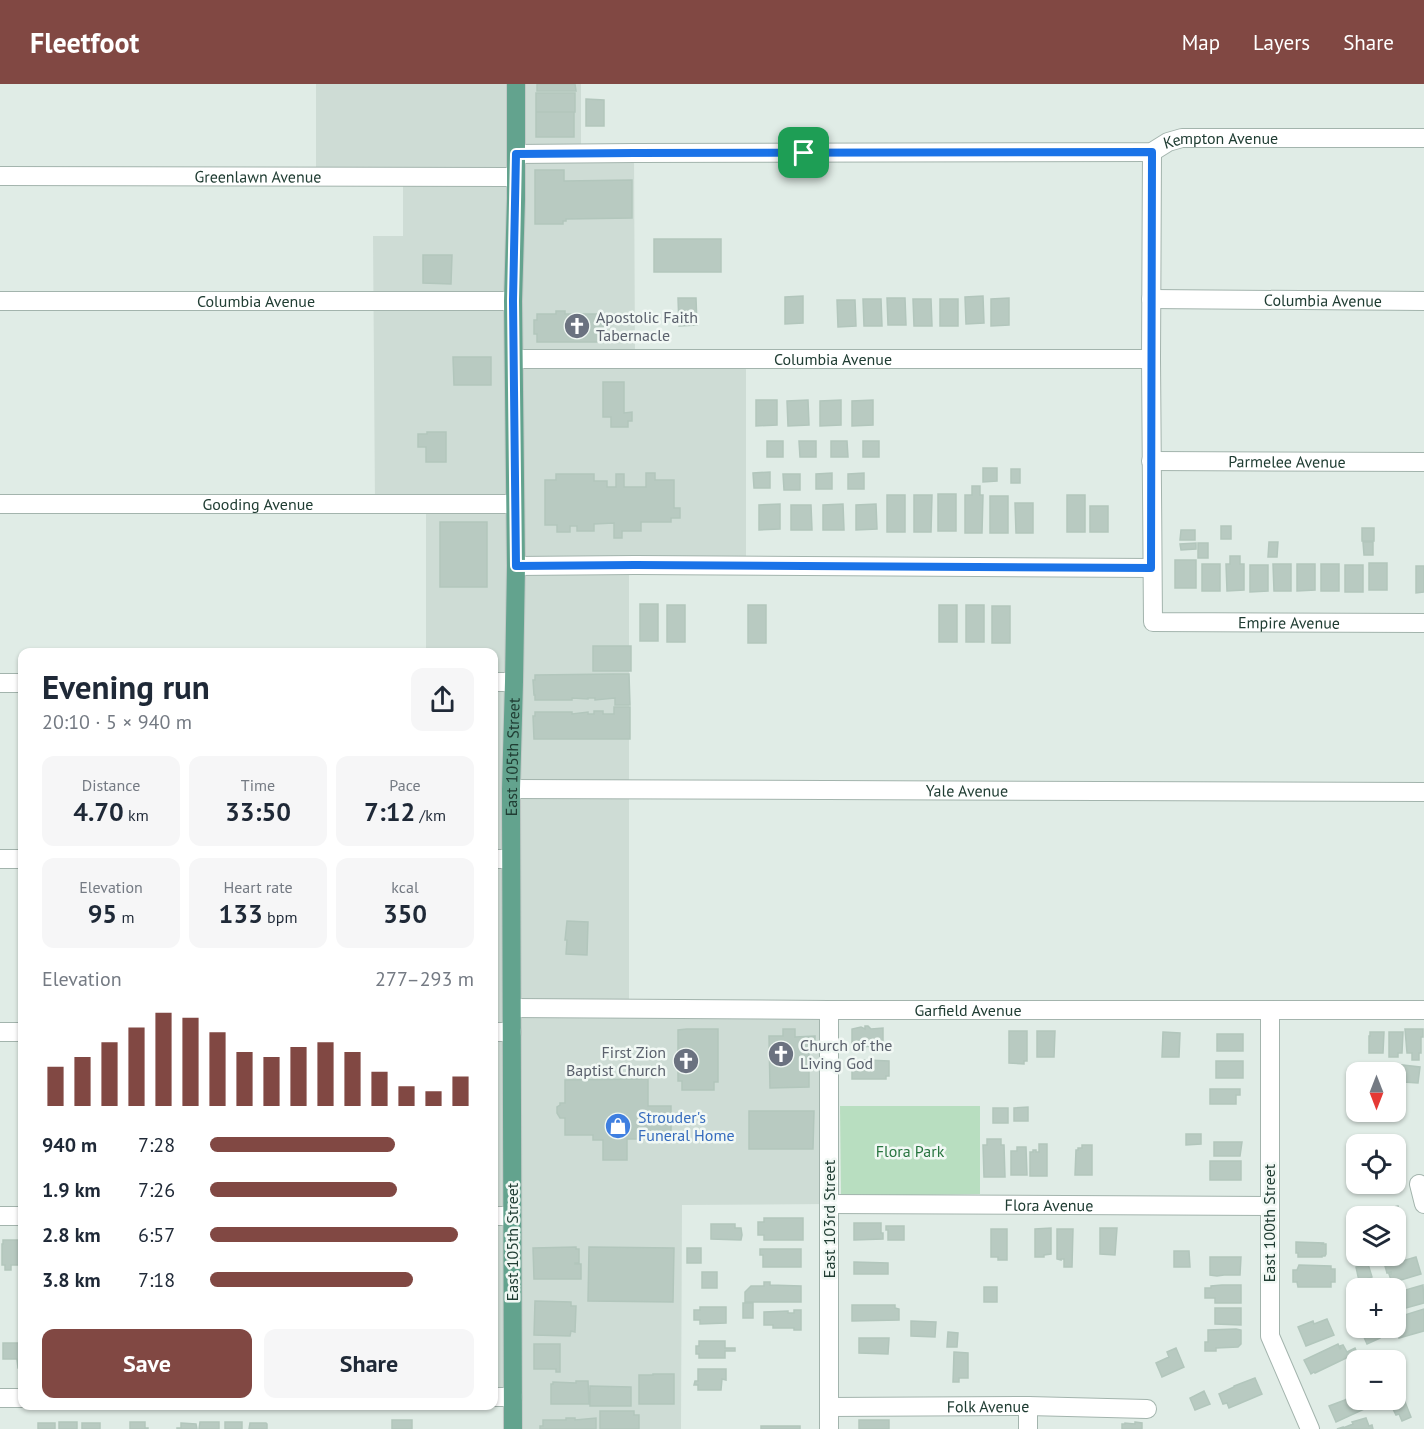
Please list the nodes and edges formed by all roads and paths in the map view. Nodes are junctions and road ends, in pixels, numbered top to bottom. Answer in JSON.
{"nodes":[{"id":1,"x":516,"y":84,"type":"edge"},
{"id":2,"x":1424,"y":138,"type":"edge"},
{"id":3,"x":1152,"y":152,"type":"junction"},
{"id":4,"x":516,"y":154,"type":"junction"},
{"id":5,"x":0,"y":176,"type":"edge"},
{"id":6,"x":516,"y":177,"type":"junction"},
{"id":7,"x":1151,"y":299,"type":"junction"},
{"id":8,"x":0,"y":301,"type":"edge"},
{"id":9,"x":513,"y":301,"type":"junction"},
{"id":10,"x":1424,"y":301,"type":"edge"},
{"id":11,"x":515,"y":359,"type":"junction"},
{"id":12,"x":1151,"y":359,"type":"junction"},
{"id":13,"x":1151,"y":460,"type":"junction"},
{"id":14,"x":1424,"y":462,"type":"edge"},
{"id":15,"x":0,"y":504,"type":"edge"},
{"id":16,"x":515,"y":504,"type":"junction"},
{"id":17,"x":516,"y":566,"type":"junction"},
{"id":18,"x":1151,"y":568,"type":"junction"},
{"id":19,"x":1424,"y":623,"type":"edge"},
{"id":20,"x":498,"y":682,"type":"edge"},
{"id":21,"x":514,"y":682,"type":"junction"},
{"id":22,"x":0,"y":683,"type":"edge"},
{"id":23,"x":18,"y":683,"type":"edge"},
{"id":24,"x":511,"y":789,"type":"junction"},
{"id":25,"x":1424,"y":792,"type":"edge"},
{"id":26,"x":0,"y":859,"type":"edge"},
{"id":27,"x":18,"y":859,"type":"edge"},
{"id":28,"x":502,"y":859,"type":"edge"},
{"id":29,"x":512,"y":1008,"type":"junction"},
{"id":30,"x":829,"y":1010,"type":"junction"},
{"id":31,"x":1270,"y":1010,"type":"junction"},
{"id":32,"x":1424,"y":1010,"type":"edge"},
{"id":33,"x":0,"y":1032,"type":"edge"},
{"id":34,"x":18,"y":1032,"type":"edge"},
{"id":35,"x":503,"y":1032,"type":"edge"},
{"id":36,"x":1419,"y":1184,"type":"dead end"},
{"id":37,"x":829,"y":1204,"type":"junction"},
{"id":38,"x":1424,"y":1204,"type":"edge"},
{"id":39,"x":1269,"y":1206,"type":"junction"},
{"id":40,"x":0,"y":1216,"type":"edge"},
{"id":41,"x":18,"y":1216,"type":"edge"},
{"id":42,"x":498,"y":1216,"type":"edge"},
{"id":43,"x":512,"y":1216,"type":"junction"},
{"id":44,"x":498,"y":1397,"type":"edge"},
{"id":45,"x":513,"y":1397,"type":"junction"},
{"id":46,"x":0,"y":1398,"type":"edge"},
{"id":47,"x":18,"y":1398,"type":"edge"},
{"id":48,"x":1028,"y":1406,"type":"junction"},
{"id":49,"x":829,"y":1407,"type":"junction"},
{"id":50,"x":1147,"y":1409,"type":"dead end"},
{"id":51,"x":513,"y":1429,"type":"edge"},
{"id":52,"x":829,"y":1429,"type":"edge"},
{"id":53,"x":1028,"y":1429,"type":"edge"},
{"id":54,"x":1310,"y":1429,"type":"edge"}],
"edges":[{"from":1,"to":4,"type":"main road","name":"East 105th Street"},
{"from":2,"to":3,"type":"street","name":"Kempton Avenue"},
{"from":3,"to":4,"type":"street","name":"Kempton Avenue"},
{"from":3,"to":7,"type":"street"},
{"from":4,"to":6,"type":"main road","name":"East 105th Street"},
{"from":5,"to":6,"type":"street","name":"Greenlawn Avenue"},
{"from":6,"to":9,"type":"main road","name":"East 105th Street"},
{"from":7,"to":10,"type":"street","name":"Columbia Avenue"},
{"from":7,"to":12,"type":"street"},
{"from":8,"to":9,"type":"street","name":"Columbia Avenue"},
{"from":9,"to":11,"type":"main road","name":"East 105th Street"},
{"from":11,"to":12,"type":"street","name":"Columbia Avenue"},
{"from":11,"to":16,"type":"main road","name":"East 105th Street"},
{"from":12,"to":13,"type":"street"},
{"from":13,"to":14,"type":"street","name":"Parmelee Avenue"},
{"from":13,"to":18,"type":"street"},
{"from":15,"to":16,"type":"street","name":"Gooding Avenue"},
{"from":16,"to":17,"type":"main road","name":"East 105th Street"},
{"from":17,"to":18,"type":"street"},
{"from":17,"to":21,"type":"main road","name":"East 105th Street"},
{"from":18,"to":19,"type":"street","name":"Empire Avenue"},
{"from":20,"to":21,"type":"street"},
{"from":21,"to":24,"type":"main road","name":"East 105th Street"},
{"from":22,"to":23,"type":"street"},
{"from":24,"to":25,"type":"street","name":"Yale Avenue"},
{"from":24,"to":28,"type":"main road","name":"East 105th Street"},
{"from":26,"to":27,"type":"street"},
{"from":28,"to":29,"type":"main road","name":"East 105th Street"},
{"from":29,"to":30,"type":"street","name":"Garfield Avenue"},
{"from":29,"to":35,"type":"main road","name":"East 105th Street"},
{"from":30,"to":31,"type":"street","name":"Garfield Avenue"},
{"from":30,"to":37,"type":"street","name":"East 103rd Street"},
{"from":31,"to":32,"type":"street","name":"Garfield Avenue"},
{"from":31,"to":39,"type":"street","name":"East 100th Street"},
{"from":33,"to":34,"type":"street"},
{"from":35,"to":43,"type":"main road","name":"East 105th Street"},
{"from":36,"to":38,"type":"street"},
{"from":37,"to":39,"type":"street","name":"Flora Avenue"},
{"from":37,"to":49,"type":"street","name":"East 103rd Street"},
{"from":39,"to":54,"type":"street","name":"East 100th Street"},
{"from":40,"to":41,"type":"street"},
{"from":42,"to":43,"type":"street"},
{"from":43,"to":45,"type":"main road","name":"East 105th Street"},
{"from":44,"to":45,"type":"street"},
{"from":45,"to":51,"type":"main road","name":"East 105th Street"},
{"from":46,"to":47,"type":"street"},
{"from":48,"to":49,"type":"street","name":"Folk Avenue"},
{"from":48,"to":50,"type":"street","name":"Folk Avenue"},
{"from":48,"to":53,"type":"street"},
{"from":49,"to":52,"type":"street","name":"East 103rd Street"}]}
